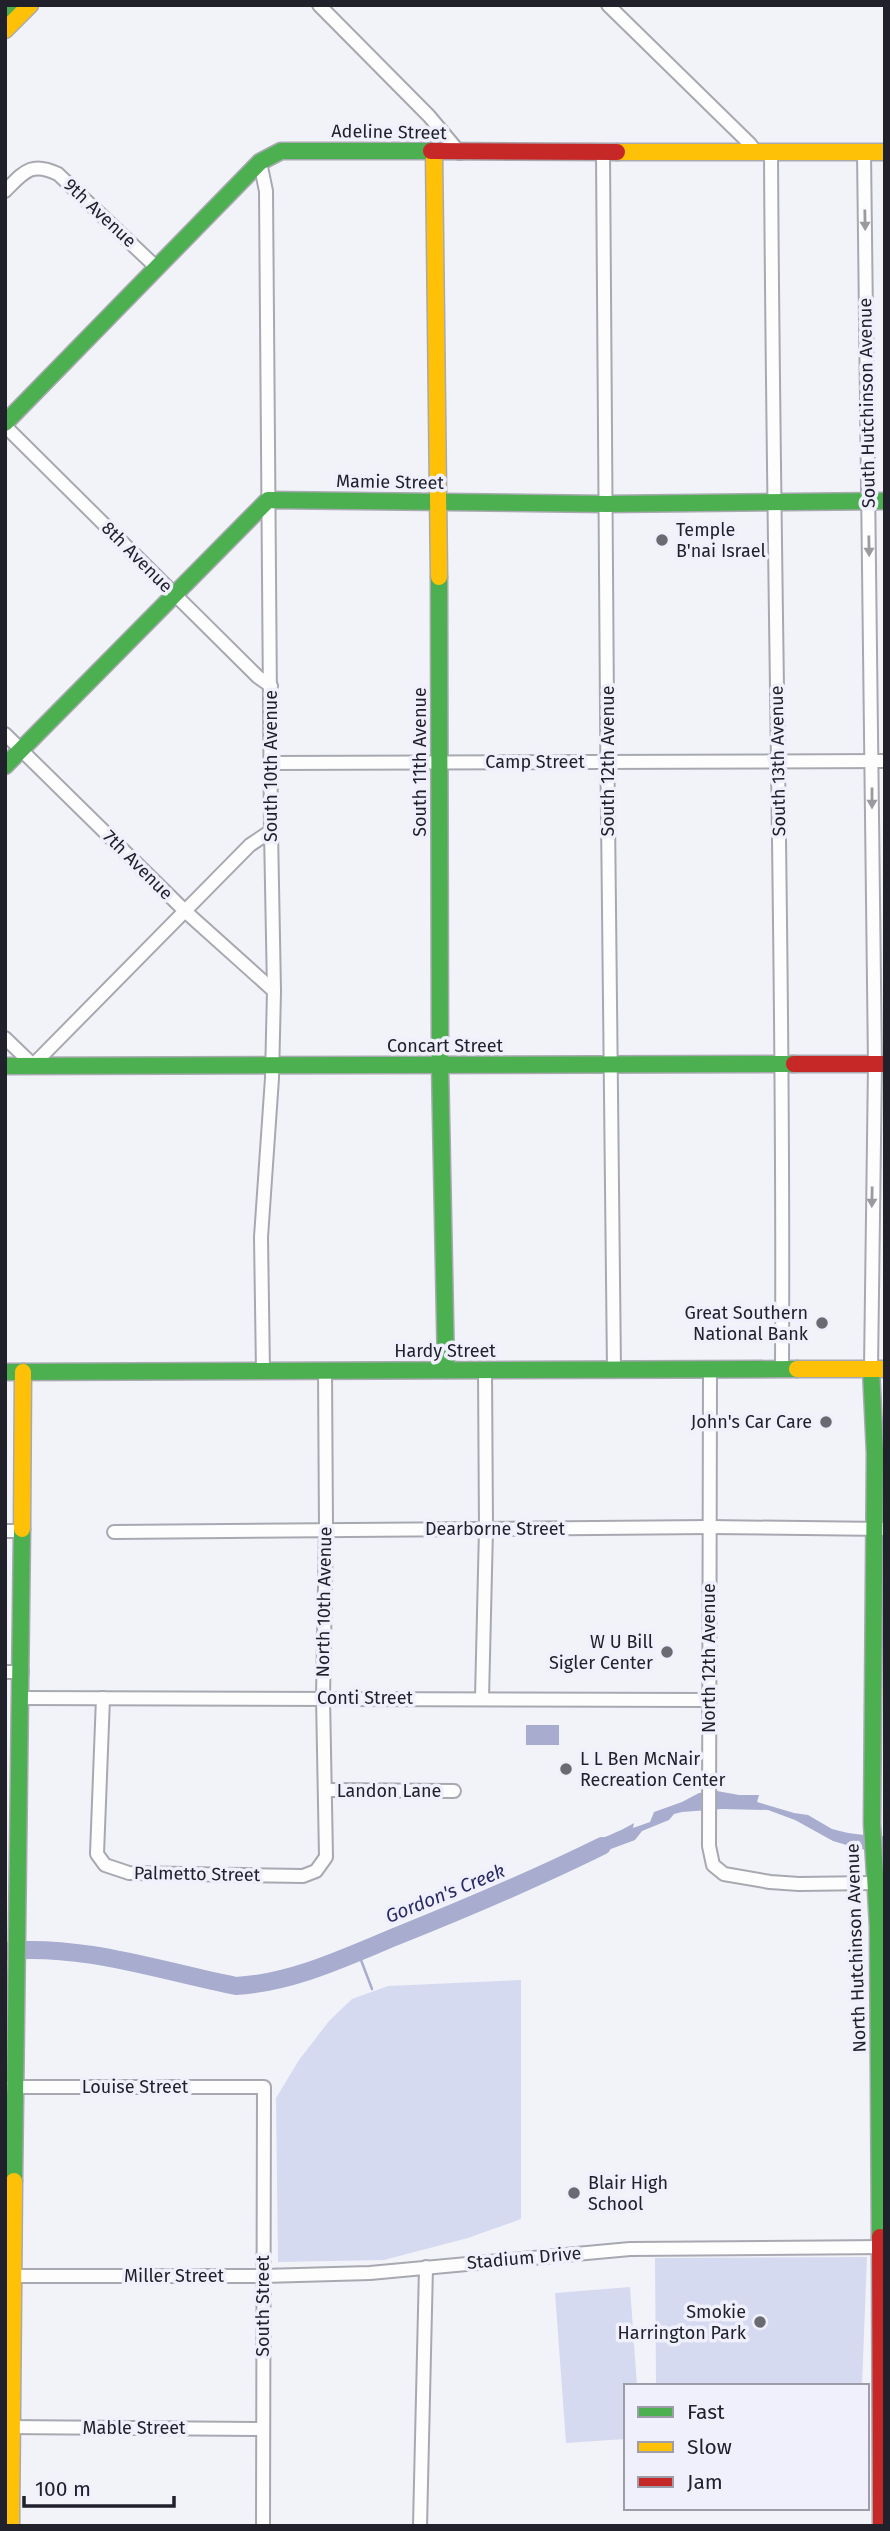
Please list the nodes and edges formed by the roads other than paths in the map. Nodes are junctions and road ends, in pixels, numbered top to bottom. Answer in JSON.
{"nodes":[{"id":1,"x":20,"y":5,"type":"edge"},
{"id":2,"x":30,"y":5,"type":"edge"},
{"id":3,"x":608,"y":5,"type":"edge"},
{"id":4,"x":321,"y":6,"type":"edge"},
{"id":5,"x":5,"y":9,"type":"edge"},
{"id":6,"x":5,"y":30,"type":"edge"},
{"id":7,"x":763,"y":152,"type":"junction"},
{"id":8,"x":864,"y":152,"type":"junction"},
{"id":9,"x":885,"y":152,"type":"edge"},
{"id":10,"x":434,"y":153,"type":"junction"},
{"id":11,"x":460,"y":153,"type":"junction"},
{"id":12,"x":603,"y":153,"type":"junction"},
{"id":13,"x":260,"y":162,"type":"junction"},
{"id":14,"x":5,"y":191,"type":"edge"},
{"id":15,"x":157,"y":268,"type":"junction"},
{"id":16,"x":5,"y":425,"type":"edge"},
{"id":17,"x":268,"y":500,"type":"junction"},
{"id":18,"x":773,"y":501,"type":"junction"},
{"id":19,"x":868,"y":501,"type":"junction"},
{"id":20,"x":885,"y":501,"type":"edge"},
{"id":21,"x":439,"y":502,"type":"junction"},
{"id":22,"x":607,"y":504,"type":"junction"},
{"id":23,"x":174,"y":593,"type":"junction"},
{"id":24,"x":271,"y":686,"type":"junction"},
{"id":25,"x":5,"y":734,"type":"edge"},
{"id":26,"x":21,"y":750,"type":"junction"},
{"id":27,"x":778,"y":761,"type":"junction"},
{"id":28,"x":878,"y":761,"type":"edge"},
{"id":29,"x":440,"y":762,"type":"junction"},
{"id":30,"x":609,"y":762,"type":"junction"},
{"id":31,"x":270,"y":763,"type":"junction"},
{"id":32,"x":5,"y":766,"type":"edge"},
{"id":33,"x":271,"y":831,"type":"junction"},
{"id":34,"x":186,"y":912,"type":"junction"},
{"id":35,"x":274,"y":991,"type":"junction"},
{"id":36,"x":5,"y":1038,"type":"edge"},
{"id":37,"x":33,"y":1065,"type":"junction"},
{"id":38,"x":440,"y":1065,"type":"junction"},
{"id":39,"x":609,"y":1065,"type":"junction"},
{"id":40,"x":780,"y":1065,"type":"junction"},
{"id":41,"x":880,"y":1065,"type":"edge"},
{"id":42,"x":5,"y":1066,"type":"edge"},
{"id":43,"x":271,"y":1066,"type":"junction"},
{"id":44,"x":782,"y":1369,"type":"junction"},
{"id":45,"x":878,"y":1369,"type":"edge"},
{"id":46,"x":446,"y":1370,"type":"junction"},
{"id":47,"x":485,"y":1370,"type":"junction"},
{"id":48,"x":614,"y":1370,"type":"junction"},
{"id":49,"x":710,"y":1370,"type":"junction"},
{"id":50,"x":263,"y":1371,"type":"junction"},
{"id":51,"x":325,"y":1371,"type":"junction"},
{"id":52,"x":5,"y":1372,"type":"edge"},
{"id":53,"x":23,"y":1372,"type":"junction"},
{"id":54,"x":709,"y":1527,"type":"junction"},
{"id":55,"x":880,"y":1528,"type":"edge"},
{"id":56,"x":326,"y":1529,"type":"junction"},
{"id":57,"x":486,"y":1529,"type":"junction"},
{"id":58,"x":5,"y":1531,"type":"edge"},
{"id":59,"x":23,"y":1531,"type":"junction"},
{"id":60,"x":114,"y":1532,"type":"dead end"},
{"id":61,"x":5,"y":1672,"type":"edge"},
{"id":62,"x":22,"y":1672,"type":"junction"},
{"id":63,"x":323,"y":1697,"type":"junction"},
{"id":64,"x":21,"y":1698,"type":"junction"},
{"id":65,"x":103,"y":1698,"type":"junction"},
{"id":66,"x":482,"y":1698,"type":"junction"},
{"id":67,"x":709,"y":1700,"type":"junction"},
{"id":68,"x":325,"y":1790,"type":"junction"},
{"id":69,"x":454,"y":1791,"type":"dead end"},
{"id":70,"x":12,"y":1813,"type":"edge"},
{"id":71,"x":316,"y":1871,"type":"joint"},
{"id":72,"x":873,"y":1876,"type":"junction"},
{"id":73,"x":881,"y":1977,"type":"edge"},
{"id":74,"x":10,"y":2087,"type":"edge"},
{"id":75,"x":264,"y":2087,"type":"joint"},
{"id":76,"x":882,"y":2110,"type":"edge"},
{"id":77,"x":882,"y":2247,"type":"edge"},
{"id":78,"x":426,"y":2267,"type":"junction"},
{"id":79,"x":10,"y":2276,"type":"edge"},
{"id":80,"x":263,"y":2276,"type":"junction"},
{"id":81,"x":9,"y":2427,"type":"edge"},
{"id":82,"x":263,"y":2429,"type":"junction"},
{"id":83,"x":11,"y":2526,"type":"edge"},
{"id":84,"x":263,"y":2526,"type":"edge"},
{"id":85,"x":420,"y":2526,"type":"edge"},
{"id":86,"x":881,"y":2526,"type":"edge"}],
"edges":[{"from":1,"to":5,"type":"street"},
{"from":2,"to":6,"type":"street"},
{"from":3,"to":7,"type":"street"},
{"from":4,"to":11,"type":"street"},
{"from":7,"to":8,"type":"street","name":"Adeline Street"},
{"from":7,"to":12,"type":"street","name":"Adeline Street"},
{"from":7,"to":18,"type":"street","name":"South 13th Avenue"},
{"from":8,"to":9,"type":"street","name":"Adeline Street"},
{"from":8,"to":19,"type":"street","name":"South Hutchinson Avenue","one_way":true},
{"from":10,"to":11,"type":"street","name":"Adeline Street"},
{"from":10,"to":13,"type":"street","name":"Adeline Street"},
{"from":10,"to":21,"type":"street","name":"South 11th Avenue"},
{"from":11,"to":12,"type":"street","name":"Adeline Street"},
{"from":12,"to":22,"type":"street","name":"South 12th Avenue"},
{"from":13,"to":15,"type":"street","name":"Adeline Street"},
{"from":13,"to":17,"type":"street","name":"South 10th Avenue"},
{"from":14,"to":15,"type":"street","name":"9th Avenue"},
{"from":15,"to":16,"type":"street","name":"Adeline Street"},
{"from":16,"to":23,"type":"street","name":"8th Avenue"},
{"from":17,"to":21,"type":"street","name":"Mamie Street"},
{"from":17,"to":23,"type":"street"},
{"from":17,"to":24,"type":"street","name":"South 10th Avenue"},
{"from":18,"to":19,"type":"street","name":"Mamie Street"},
{"from":18,"to":22,"type":"street","name":"Mamie Street"},
{"from":18,"to":27,"type":"street","name":"South 13th Avenue"},
{"from":19,"to":20,"type":"street","name":"Mamie Street"},
{"from":19,"to":28,"type":"street","name":"South Hutchinson Avenue","one_way":true},
{"from":21,"to":22,"type":"street","name":"Mamie Street"},
{"from":21,"to":29,"type":"street","name":"South 11th Avenue"},
{"from":22,"to":30,"type":"street","name":"South 12th Avenue"},
{"from":23,"to":24,"type":"street","name":"8th Avenue"},
{"from":23,"to":26,"type":"street"},
{"from":24,"to":31,"type":"street","name":"South 10th Avenue"},
{"from":25,"to":26,"type":"street","name":"7th Avenue"},
{"from":26,"to":32,"type":"street"},
{"from":26,"to":34,"type":"street","name":"7th Avenue"},
{"from":27,"to":28,"type":"street","name":"Camp Street"},
{"from":27,"to":30,"type":"street","name":"Camp Street"},
{"from":27,"to":40,"type":"street","name":"South 13th Avenue"},
{"from":28,"to":41,"type":"street","name":"South Hutchinson Avenue","one_way":true},
{"from":29,"to":30,"type":"street","name":"Camp Street"},
{"from":29,"to":31,"type":"street","name":"Camp Street"},
{"from":29,"to":38,"type":"street","name":"South 11th Avenue"},
{"from":30,"to":39,"type":"street","name":"South 12th Avenue"},
{"from":31,"to":33,"type":"street","name":"South 10th Avenue"},
{"from":33,"to":34,"type":"street"},
{"from":33,"to":35,"type":"street","name":"South 10th Avenue"},
{"from":34,"to":35,"type":"street","name":"7th Avenue"},
{"from":34,"to":37,"type":"street"},
{"from":35,"to":43,"type":"street","name":"South 10th Avenue"},
{"from":36,"to":37,"type":"street"},
{"from":37,"to":42,"type":"street","name":"Concart Street"},
{"from":37,"to":43,"type":"street","name":"Concart Street"},
{"from":38,"to":39,"type":"street","name":"Concart Street"},
{"from":38,"to":43,"type":"street","name":"Concart Street"},
{"from":38,"to":46,"type":"street","name":"South 11th Avenue"},
{"from":39,"to":40,"type":"street","name":"Concart Street"},
{"from":39,"to":48,"type":"street","name":"South 12th Avenue"},
{"from":40,"to":41,"type":"street","name":"Concart Street"},
{"from":40,"to":44,"type":"street","name":"South 13th Avenue"},
{"from":41,"to":45,"type":"street","name":"South Hutchinson Avenue","one_way":true},
{"from":43,"to":50,"type":"street","name":"South 10th Avenue"},
{"from":44,"to":45,"type":"street","name":"Hardy Street"},
{"from":44,"to":49,"type":"street","name":"Hardy Street"},
{"from":45,"to":55,"type":"street","name":"North Hutchinson Avenue"},
{"from":46,"to":47,"type":"street","name":"Hardy Street"},
{"from":46,"to":51,"type":"street","name":"Hardy Street"},
{"from":47,"to":48,"type":"street","name":"Hardy Street"},
{"from":47,"to":57,"type":"street"},
{"from":48,"to":49,"type":"street","name":"Hardy Street"},
{"from":49,"to":54,"type":"street","name":"North 12th Avenue"},
{"from":50,"to":51,"type":"street","name":"Hardy Street"},
{"from":50,"to":53,"type":"street","name":"Hardy Street"},
{"from":51,"to":56,"type":"street","name":"North 10th Avenue"},
{"from":52,"to":53,"type":"street","name":"Hardy Street"},
{"from":53,"to":59,"type":"street"},
{"from":54,"to":55,"type":"street","name":"Dearborne Street"},
{"from":54,"to":57,"type":"street","name":"Dearborne Street"},
{"from":54,"to":67,"type":"street","name":"North 12th Avenue"},
{"from":55,"to":72,"type":"street","name":"North Hutchinson Avenue"},
{"from":56,"to":57,"type":"street","name":"Dearborne Street"},
{"from":56,"to":60,"type":"street","name":"Dearborne Street"},
{"from":56,"to":63,"type":"street","name":"North 10th Avenue"},
{"from":57,"to":66,"type":"street"},
{"from":58,"to":59,"type":"street"},
{"from":59,"to":62,"type":"street"},
{"from":61,"to":62,"type":"street"},
{"from":62,"to":64,"type":"street"},
{"from":63,"to":65,"type":"street","name":"Conti Street"},
{"from":63,"to":66,"type":"street","name":"Conti Street"},
{"from":63,"to":68,"type":"street","name":"North 10th Avenue"},
{"from":64,"to":65,"type":"street","name":"Conti Street"},
{"from":64,"to":70,"type":"street"},
{"from":65,"to":71,"type":"street","name":"Palmetto Street"},
{"from":66,"to":67,"type":"street","name":"Conti Street"},
{"from":67,"to":72,"type":"street","name":"North 12th Avenue"},
{"from":68,"to":69,"type":"street","name":"Landon Lane"},
{"from":68,"to":71,"type":"street","name":"North 10th Avenue"},
{"from":70,"to":74,"type":"street"},
{"from":72,"to":73,"type":"street","name":"North Hutchinson Avenue"},
{"from":73,"to":76,"type":"street","name":"North Hutchinson Avenue"},
{"from":74,"to":75,"type":"street","name":"Louise Street"},
{"from":74,"to":79,"type":"street"},
{"from":75,"to":80,"type":"street","name":"South Street"},
{"from":76,"to":77,"type":"street","name":"North Hutchinson Avenue"},
{"from":77,"to":78,"type":"street","name":"Stadium Drive"},
{"from":77,"to":86,"type":"street","name":"North Hutchinson Avenue"},
{"from":78,"to":80,"type":"street","name":"Miller Street"},
{"from":78,"to":85,"type":"street"},
{"from":79,"to":80,"type":"street","name":"Miller Street"},
{"from":79,"to":81,"type":"street"},
{"from":80,"to":82,"type":"street","name":"South Street"},
{"from":81,"to":82,"type":"street","name":"Mable Street"},
{"from":81,"to":83,"type":"street"},
{"from":82,"to":84,"type":"street","name":"South Street"}]}
